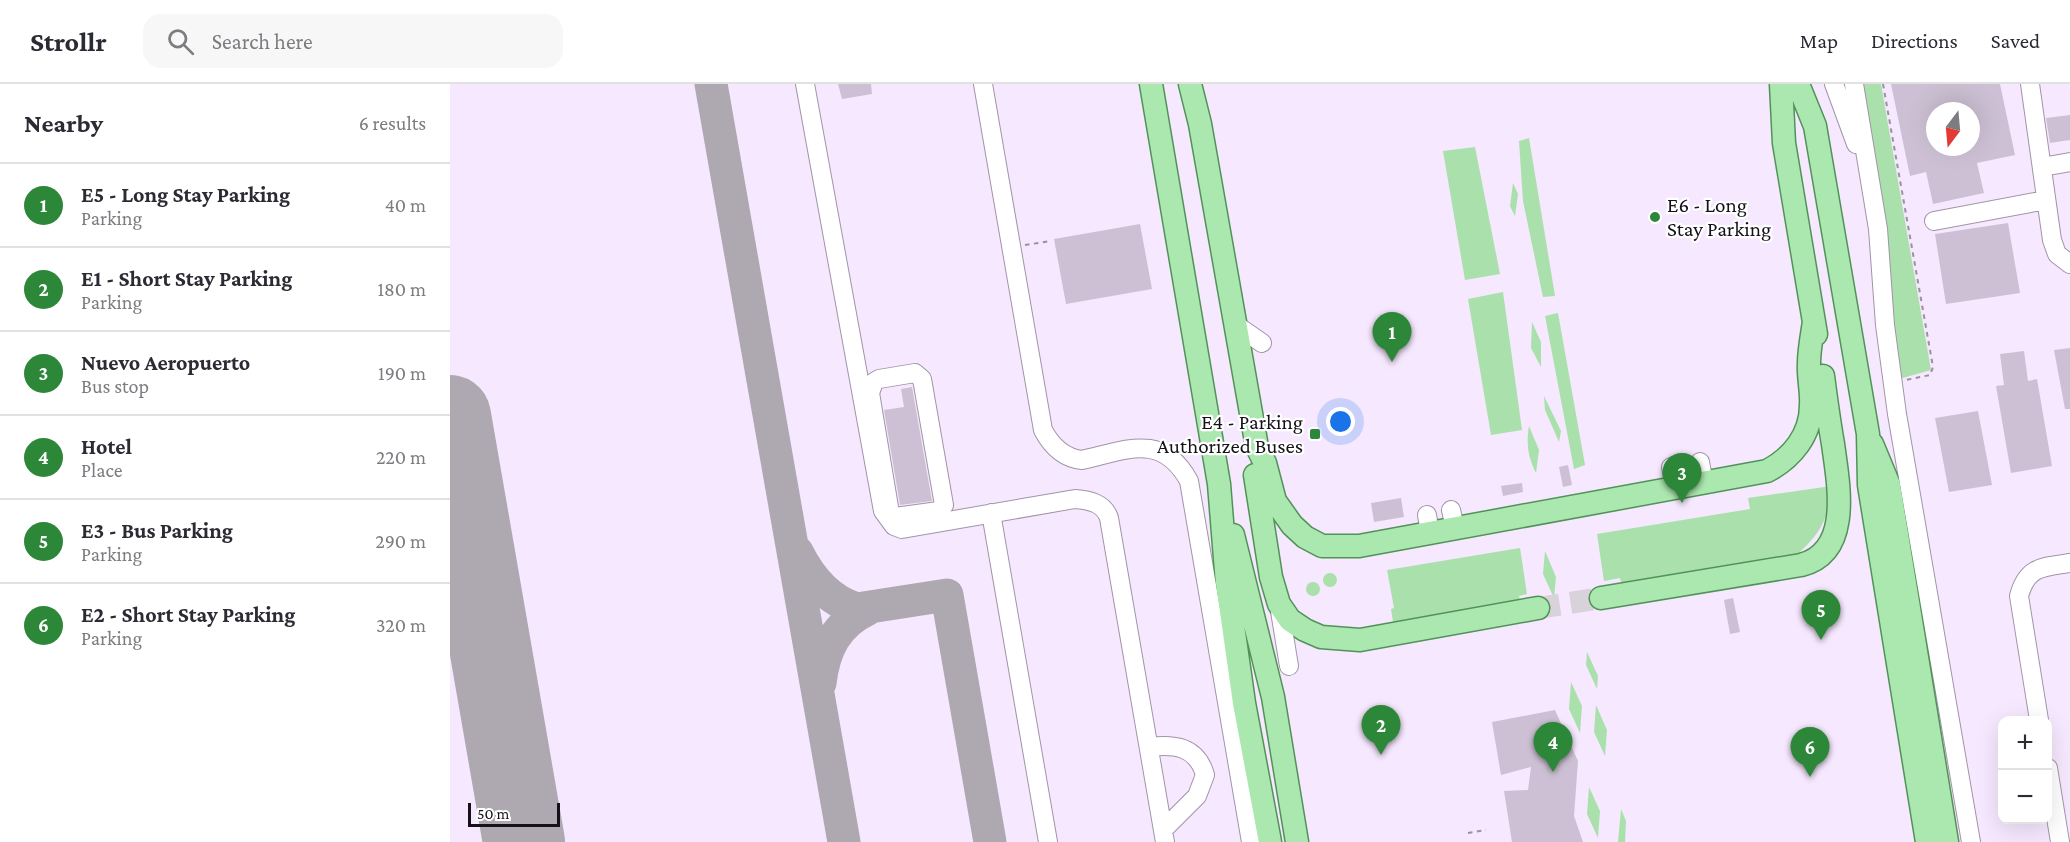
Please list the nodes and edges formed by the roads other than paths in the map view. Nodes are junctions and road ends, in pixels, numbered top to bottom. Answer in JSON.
{"nodes":[{"id":1,"x":805,"y":84,"type":"edge"},
{"id":2,"x":983,"y":84,"type":"edge"},
{"id":3,"x":1152,"y":84,"type":"edge"},
{"id":4,"x":1190,"y":84,"type":"edge"},
{"id":5,"x":1781,"y":84,"type":"edge"},
{"id":6,"x":1798,"y":84,"type":"edge"},
{"id":7,"x":1834,"y":84,"type":"edge"},
{"id":8,"x":1854,"y":84,"type":"edge"},
{"id":9,"x":2030,"y":84,"type":"edge"},
{"id":10,"x":2070,"y":162,"type":"edge"},
{"id":11,"x":2042,"y":167,"type":"junction"},
{"id":12,"x":1871,"y":185,"type":"junction"},
{"id":13,"x":2046,"y":200,"type":"junction"},
{"id":14,"x":1934,"y":221,"type":"dead end"},
{"id":15,"x":2070,"y":264,"type":"edge"},
{"id":16,"x":1814,"y":322,"type":"junction"},
{"id":17,"x":1236,"y":325,"type":"junction"},
{"id":18,"x":1262,"y":343,"type":"dead end"},
{"id":19,"x":1868,"y":434,"type":"junction"},
{"id":20,"x":1257,"y":447,"type":"junction"},
{"id":21,"x":874,"y":448,"type":"junction"},
{"id":22,"x":1219,"y":484,"type":"junction"},
{"id":23,"x":992,"y":513,"type":"junction"},
{"id":24,"x":2070,"y":563,"type":"edge"},
{"id":25,"x":1601,"y":598,"type":"tunnel mouth"},
{"id":26,"x":1279,"y":604,"type":"junction"},
{"id":27,"x":1538,"y":608,"type":"tunnel mouth"},
{"id":28,"x":1289,"y":666,"type":"dead end"},
{"id":29,"x":2038,"y":716,"type":"edge"},
{"id":30,"x":1149,"y":747,"type":"junction"},
{"id":31,"x":2048,"y":770,"type":"edge"},
{"id":32,"x":1164,"y":836,"type":"edge"},
{"id":33,"x":2063,"y":836,"type":"edge"},
{"id":34,"x":1048,"y":842,"type":"edge"},
{"id":35,"x":1251,"y":842,"type":"edge"},
{"id":36,"x":1270,"y":842,"type":"edge"},
{"id":37,"x":1297,"y":842,"type":"edge"},
{"id":38,"x":1927,"y":842,"type":"edge"},
{"id":39,"x":1947,"y":842,"type":"edge"},
{"id":40,"x":1971,"y":842,"type":"edge"}],
"edges":[{"from":1,"to":21,"type":"lane"},
{"from":2,"to":35,"type":"lane"},
{"from":3,"to":22,"type":"main road"},
{"from":4,"to":17,"type":"main road"},
{"from":5,"to":16,"type":"main road"},
{"from":6,"to":19,"type":"main road"},
{"from":7,"to":12,"type":"lane"},
{"from":8,"to":12,"type":"lane"},
{"from":9,"to":11,"type":"lane"},
{"from":10,"to":11,"type":"lane"},
{"from":11,"to":13,"type":"lane"},
{"from":12,"to":40,"type":"lane"},
{"from":13,"to":14,"type":"lane"},
{"from":13,"to":15,"type":"lane"},
{"from":16,"to":20,"type":"main road"},
{"from":16,"to":25,"type":"main road"},
{"from":17,"to":18,"type":"lane"},
{"from":17,"to":20,"type":"main road"},
{"from":19,"to":38,"type":"main road"},
{"from":19,"to":39,"type":"main road"},
{"from":20,"to":26,"type":"main road"},
{"from":21,"to":21,"type":"lane"},
{"from":21,"to":23,"type":"lane"},
{"from":22,"to":36,"type":"main road"},
{"from":22,"to":37,"type":"main road"},
{"from":23,"to":30,"type":"lane"},
{"from":23,"to":34,"type":"lane"},
{"from":24,"to":29,"type":"lane"},
{"from":26,"to":27,"type":"main road"},
{"from":26,"to":28,"type":"lane"},
{"from":30,"to":32,"type":"lane"},
{"from":30,"to":32,"type":"lane"},
{"from":31,"to":33,"type":"lane"}]}
